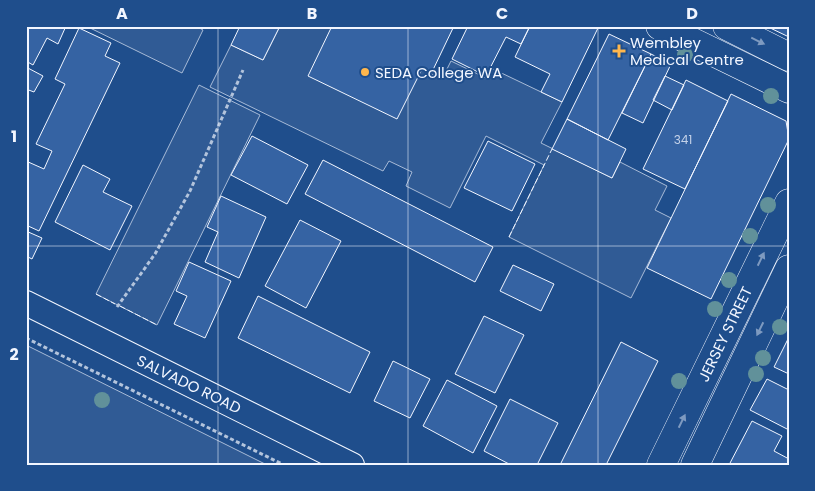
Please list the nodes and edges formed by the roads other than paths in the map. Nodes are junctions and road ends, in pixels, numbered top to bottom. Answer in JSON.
{"nodes":[{"id":1,"x":660,"y":26,"type":"edge"},
{"id":2,"x":727,"y":26,"type":"edge"},
{"id":3,"x":789,"y":57,"type":"edge"},
{"id":4,"x":789,"y":88,"type":"edge"},
{"id":5,"x":789,"y":203,"type":"edge"},
{"id":6,"x":789,"y":269,"type":"edge"},
{"id":7,"x":26,"y":303,"type":"edge"},
{"id":8,"x":352,"y":465,"type":"edge"},
{"id":9,"x":661,"y":465,"type":"edge"},
{"id":10,"x":695,"y":465,"type":"edge"}],
"edges":[{"from":1,"to":4,"type":"street"},
{"from":2,"to":3,"type":"street","one_way":true},
{"from":9,"to":5,"type":"street","name":"JERSEY STREET","one_way":true},
{"from":6,"to":10,"type":"street","name":"JERSEY STREET","one_way":true},
{"from":7,"to":8,"type":"street","name":"SALVADO ROAD"}]}
